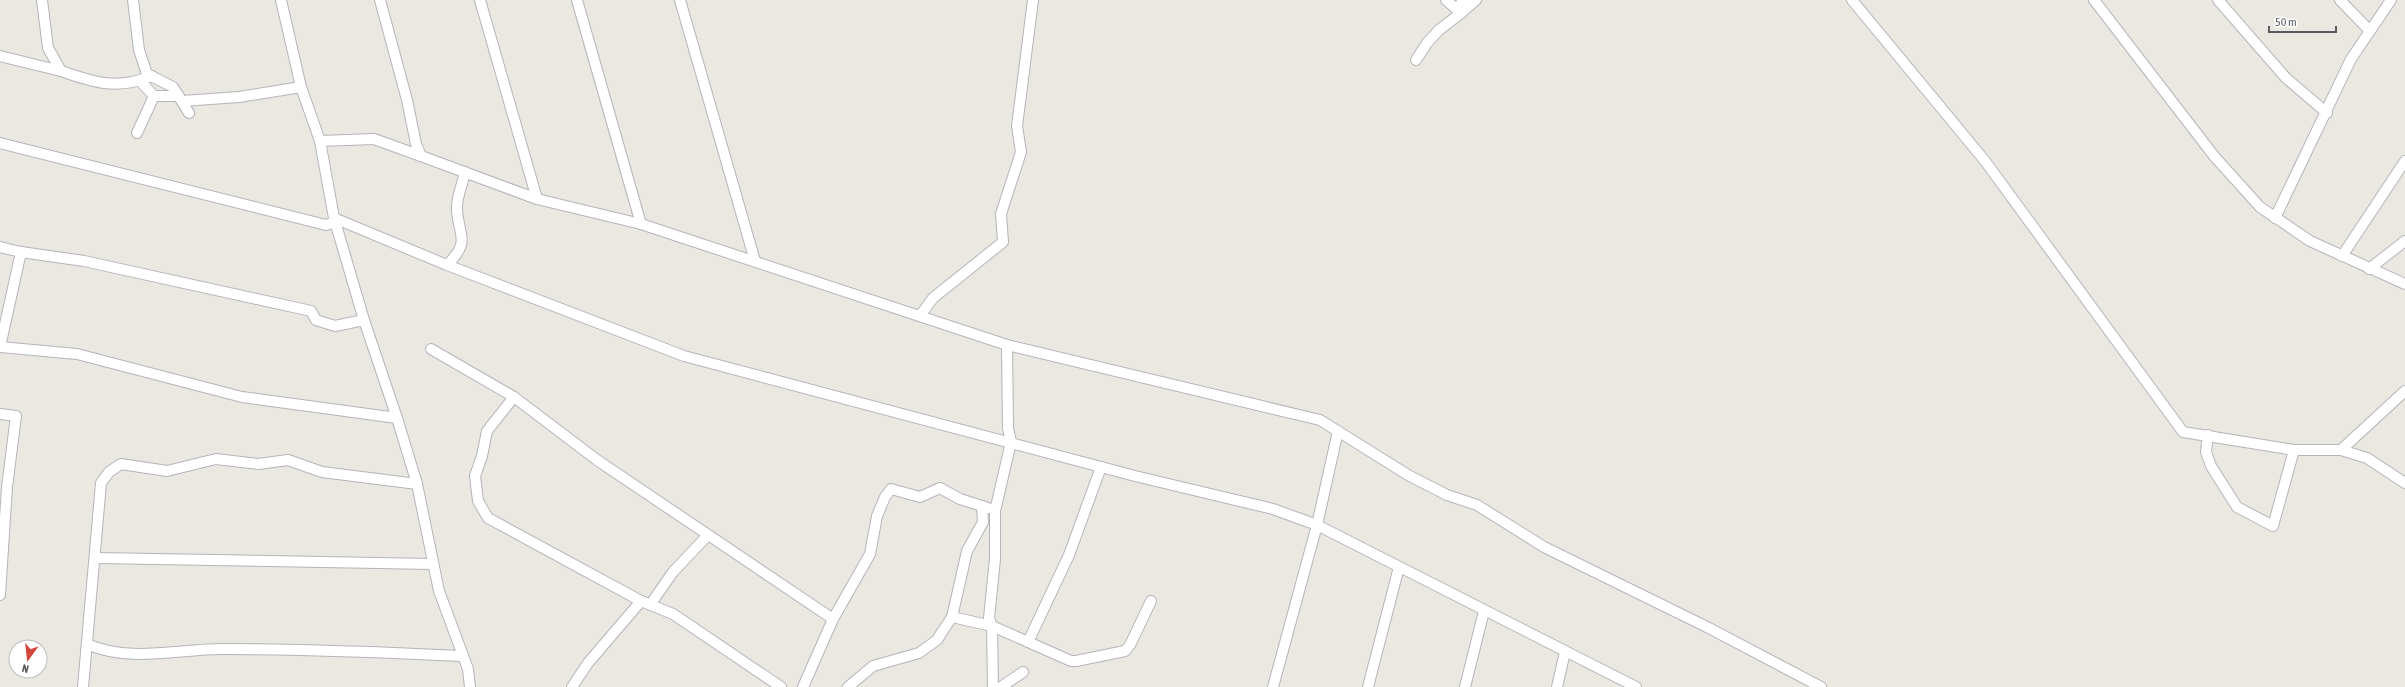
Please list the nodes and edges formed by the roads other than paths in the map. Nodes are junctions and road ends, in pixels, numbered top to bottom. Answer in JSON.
{"nodes":[{"id":1,"x":42,"y":0,"type":"edge"},
{"id":2,"x":133,"y":0,"type":"edge"},
{"id":3,"x":281,"y":0,"type":"edge"},
{"id":4,"x":380,"y":0,"type":"edge"},
{"id":5,"x":480,"y":0,"type":"edge"},
{"id":6,"x":577,"y":0,"type":"edge"},
{"id":7,"x":680,"y":0,"type":"edge"},
{"id":8,"x":1033,"y":0,"type":"edge"},
{"id":9,"x":1446,"y":0,"type":"edge"},
{"id":10,"x":1463,"y":0,"type":"edge"},
{"id":11,"x":1476,"y":0,"type":"edge"},
{"id":12,"x":1852,"y":0,"type":"edge"},
{"id":13,"x":2094,"y":0,"type":"edge"},
{"id":14,"x":2218,"y":0,"type":"edge"},
{"id":15,"x":2340,"y":0,"type":"edge"},
{"id":16,"x":2391,"y":0,"type":"edge"},
{"id":17,"x":1459,"y":12,"type":"junction"},
{"id":18,"x":2370,"y":31,"type":"junction"},
{"id":19,"x":0,"y":56,"type":"edge"},
{"id":20,"x":1416,"y":60,"type":"dead end"},
{"id":21,"x":61,"y":70,"type":"junction"},
{"id":22,"x":152,"y":76,"type":"junction"},
{"id":23,"x":140,"y":81,"type":"junction"},
{"id":24,"x":301,"y":87,"type":"junction"},
{"id":25,"x":154,"y":96,"type":"junction"},
{"id":26,"x":180,"y":99,"type":"junction"},
{"id":27,"x":189,"y":113,"type":"dead end"},
{"id":28,"x":2327,"y":113,"type":"junction"},
{"id":29,"x":137,"y":133,"type":"dead end"},
{"id":30,"x":320,"y":141,"type":"junction"},
{"id":31,"x":0,"y":144,"type":"edge"},
{"id":32,"x":421,"y":156,"type":"junction"},
{"id":33,"x":2405,"y":161,"type":"edge"},
{"id":34,"x":465,"y":172,"type":"junction"},
{"id":35,"x":537,"y":199,"type":"junction"},
{"id":36,"x":2275,"y":218,"type":"junction"},
{"id":37,"x":334,"y":220,"type":"junction"},
{"id":38,"x":641,"y":224,"type":"junction"},
{"id":39,"x":2405,"y":242,"type":"edge"},
{"id":40,"x":0,"y":247,"type":"edge"},
{"id":41,"x":21,"y":252,"type":"junction"},
{"id":42,"x":2342,"y":256,"type":"junction"},
{"id":43,"x":755,"y":261,"type":"junction"},
{"id":44,"x":447,"y":265,"type":"junction"},
{"id":45,"x":2369,"y":269,"type":"junction"},
{"id":46,"x":2405,"y":284,"type":"edge"},
{"id":47,"x":920,"y":316,"type":"junction"},
{"id":48,"x":364,"y":320,"type":"junction"},
{"id":49,"x":1007,"y":345,"type":"junction"},
{"id":50,"x":0,"y":347,"type":"edge"},
{"id":51,"x":431,"y":349,"type":"dead end"},
{"id":52,"x":2405,"y":391,"type":"edge"},
{"id":53,"x":514,"y":397,"type":"junction"},
{"id":54,"x":0,"y":414,"type":"edge"},
{"id":55,"x":396,"y":418,"type":"junction"},
{"id":56,"x":1338,"y":431,"type":"junction"},
{"id":57,"x":2208,"y":435,"type":"junction"},
{"id":58,"x":1011,"y":442,"type":"junction"},
{"id":59,"x":2294,"y":450,"type":"junction"},
{"id":60,"x":2341,"y":450,"type":"junction"},
{"id":61,"x":1101,"y":467,"type":"junction"},
{"id":62,"x":2405,"y":483,"type":"edge"},
{"id":63,"x":417,"y":484,"type":"junction"},
{"id":64,"x":982,"y":506,"type":"junction"},
{"id":65,"x":995,"y":511,"type":"junction"},
{"id":66,"x":1318,"y":524,"type":"junction"},
{"id":67,"x":707,"y":536,"type":"junction"},
{"id":68,"x":96,"y":558,"type":"junction"},
{"id":69,"x":1,"y":563,"type":"edge"},
{"id":70,"x":432,"y":564,"type":"junction"},
{"id":71,"x":1399,"y":567,"type":"junction"},
{"id":72,"x":0,"y":595,"type":"edge"},
{"id":73,"x":1151,"y":601,"type":"dead end"},
{"id":74,"x":645,"y":603,"type":"junction"},
{"id":75,"x":1484,"y":611,"type":"junction"},
{"id":76,"x":952,"y":617,"type":"junction"},
{"id":77,"x":833,"y":619,"type":"junction"},
{"id":78,"x":992,"y":626,"type":"junction"},
{"id":79,"x":1028,"y":642,"type":"junction"},
{"id":80,"x":87,"y":644,"type":"junction"},
{"id":81,"x":1565,"y":652,"type":"junction"},
{"id":82,"x":462,"y":656,"type":"junction"},
{"id":83,"x":1024,"y":672,"type":"dead end"},
{"id":84,"x":83,"y":687,"type":"edge"},
{"id":85,"x":470,"y":687,"type":"edge"},
{"id":86,"x":572,"y":687,"type":"edge"},
{"id":87,"x":781,"y":687,"type":"edge"},
{"id":88,"x":803,"y":687,"type":"edge"},
{"id":89,"x":848,"y":687,"type":"edge"},
{"id":90,"x":993,"y":687,"type":"edge"},
{"id":91,"x":1000,"y":687,"type":"edge"},
{"id":92,"x":1273,"y":687,"type":"edge"},
{"id":93,"x":1368,"y":687,"type":"edge"},
{"id":94,"x":1465,"y":687,"type":"edge"},
{"id":95,"x":1557,"y":687,"type":"edge"},
{"id":96,"x":1636,"y":687,"type":"edge"},
{"id":97,"x":1821,"y":687,"type":"edge"}],
"edges":[{"from":1,"to":21,"type":"street"},
{"from":2,"to":22,"type":"street"},
{"from":3,"to":24,"type":"street"},
{"from":4,"to":32,"type":"street"},
{"from":5,"to":35,"type":"street"},
{"from":6,"to":38,"type":"street"},
{"from":7,"to":43,"type":"street"},
{"from":8,"to":47,"type":"street"},
{"from":9,"to":17,"type":"street"},
{"from":10,"to":17,"type":"street"},
{"from":11,"to":17,"type":"street"},
{"from":12,"to":57,"type":"street"},
{"from":13,"to":36,"type":"street"},
{"from":14,"to":28,"type":"street"},
{"from":15,"to":18,"type":"street"},
{"from":16,"to":18,"type":"street"},
{"from":17,"to":20,"type":"street"},
{"from":18,"to":28,"type":"street"},
{"from":19,"to":21,"type":"street"},
{"from":21,"to":23,"type":"street"},
{"from":22,"to":23,"type":"street"},
{"from":22,"to":26,"type":"street"},
{"from":23,"to":25,"type":"street"},
{"from":24,"to":26,"type":"street"},
{"from":24,"to":30,"type":"street"},
{"from":25,"to":26,"type":"street"},
{"from":25,"to":29,"type":"street"},
{"from":26,"to":27,"type":"street"},
{"from":28,"to":36,"type":"street"},
{"from":30,"to":32,"type":"street"},
{"from":30,"to":37,"type":"street"},
{"from":31,"to":37,"type":"street"},
{"from":32,"to":34,"type":"street"},
{"from":33,"to":42,"type":"street"},
{"from":34,"to":35,"type":"street"},
{"from":34,"to":44,"type":"street"},
{"from":35,"to":38,"type":"street"},
{"from":36,"to":42,"type":"street"},
{"from":37,"to":44,"type":"street"},
{"from":37,"to":48,"type":"street"},
{"from":38,"to":43,"type":"street"},
{"from":39,"to":45,"type":"street"},
{"from":40,"to":41,"type":"street"},
{"from":41,"to":48,"type":"street"},
{"from":41,"to":50,"type":"street"},
{"from":42,"to":45,"type":"street"},
{"from":43,"to":47,"type":"street"},
{"from":44,"to":58,"type":"street"},
{"from":45,"to":46,"type":"street"},
{"from":47,"to":49,"type":"street"},
{"from":48,"to":55,"type":"street"},
{"from":49,"to":56,"type":"street"},
{"from":49,"to":58,"type":"street"},
{"from":50,"to":55,"type":"street"},
{"from":51,"to":53,"type":"street"},
{"from":52,"to":60,"type":"street"},
{"from":53,"to":67,"type":"street"},
{"from":53,"to":74,"type":"street"},
{"from":54,"to":69,"type":"street"},
{"from":55,"to":63,"type":"street"},
{"from":56,"to":66,"type":"street"},
{"from":56,"to":97,"type":"street"},
{"from":57,"to":59,"type":"street"},
{"from":57,"to":59,"type":"street"},
{"from":58,"to":61,"type":"street"},
{"from":58,"to":65,"type":"street"},
{"from":59,"to":60,"type":"street"},
{"from":60,"to":62,"type":"street"},
{"from":61,"to":66,"type":"street"},
{"from":61,"to":79,"type":"street"},
{"from":63,"to":68,"type":"street"},
{"from":63,"to":70,"type":"street"},
{"from":64,"to":65,"type":"street"},
{"from":64,"to":76,"type":"street"},
{"from":64,"to":77,"type":"street"},
{"from":65,"to":78,"type":"street"},
{"from":66,"to":71,"type":"street"},
{"from":66,"to":92,"type":"street"},
{"from":67,"to":74,"type":"street"},
{"from":67,"to":77,"type":"street"},
{"from":68,"to":70,"type":"street"},
{"from":68,"to":80,"type":"street"},
{"from":69,"to":72,"type":"street"},
{"from":70,"to":82,"type":"street"},
{"from":71,"to":75,"type":"street"},
{"from":71,"to":93,"type":"street"},
{"from":73,"to":79,"type":"street"},
{"from":74,"to":86,"type":"street"},
{"from":74,"to":87,"type":"street"},
{"from":75,"to":81,"type":"street"},
{"from":75,"to":94,"type":"street"},
{"from":76,"to":78,"type":"street"},
{"from":76,"to":89,"type":"street"},
{"from":77,"to":88,"type":"street"},
{"from":78,"to":79,"type":"street"},
{"from":78,"to":90,"type":"street"},
{"from":80,"to":82,"type":"street"},
{"from":80,"to":84,"type":"street"},
{"from":81,"to":95,"type":"street"},
{"from":81,"to":96,"type":"street"},
{"from":82,"to":85,"type":"street"},
{"from":83,"to":91,"type":"street"}]}
